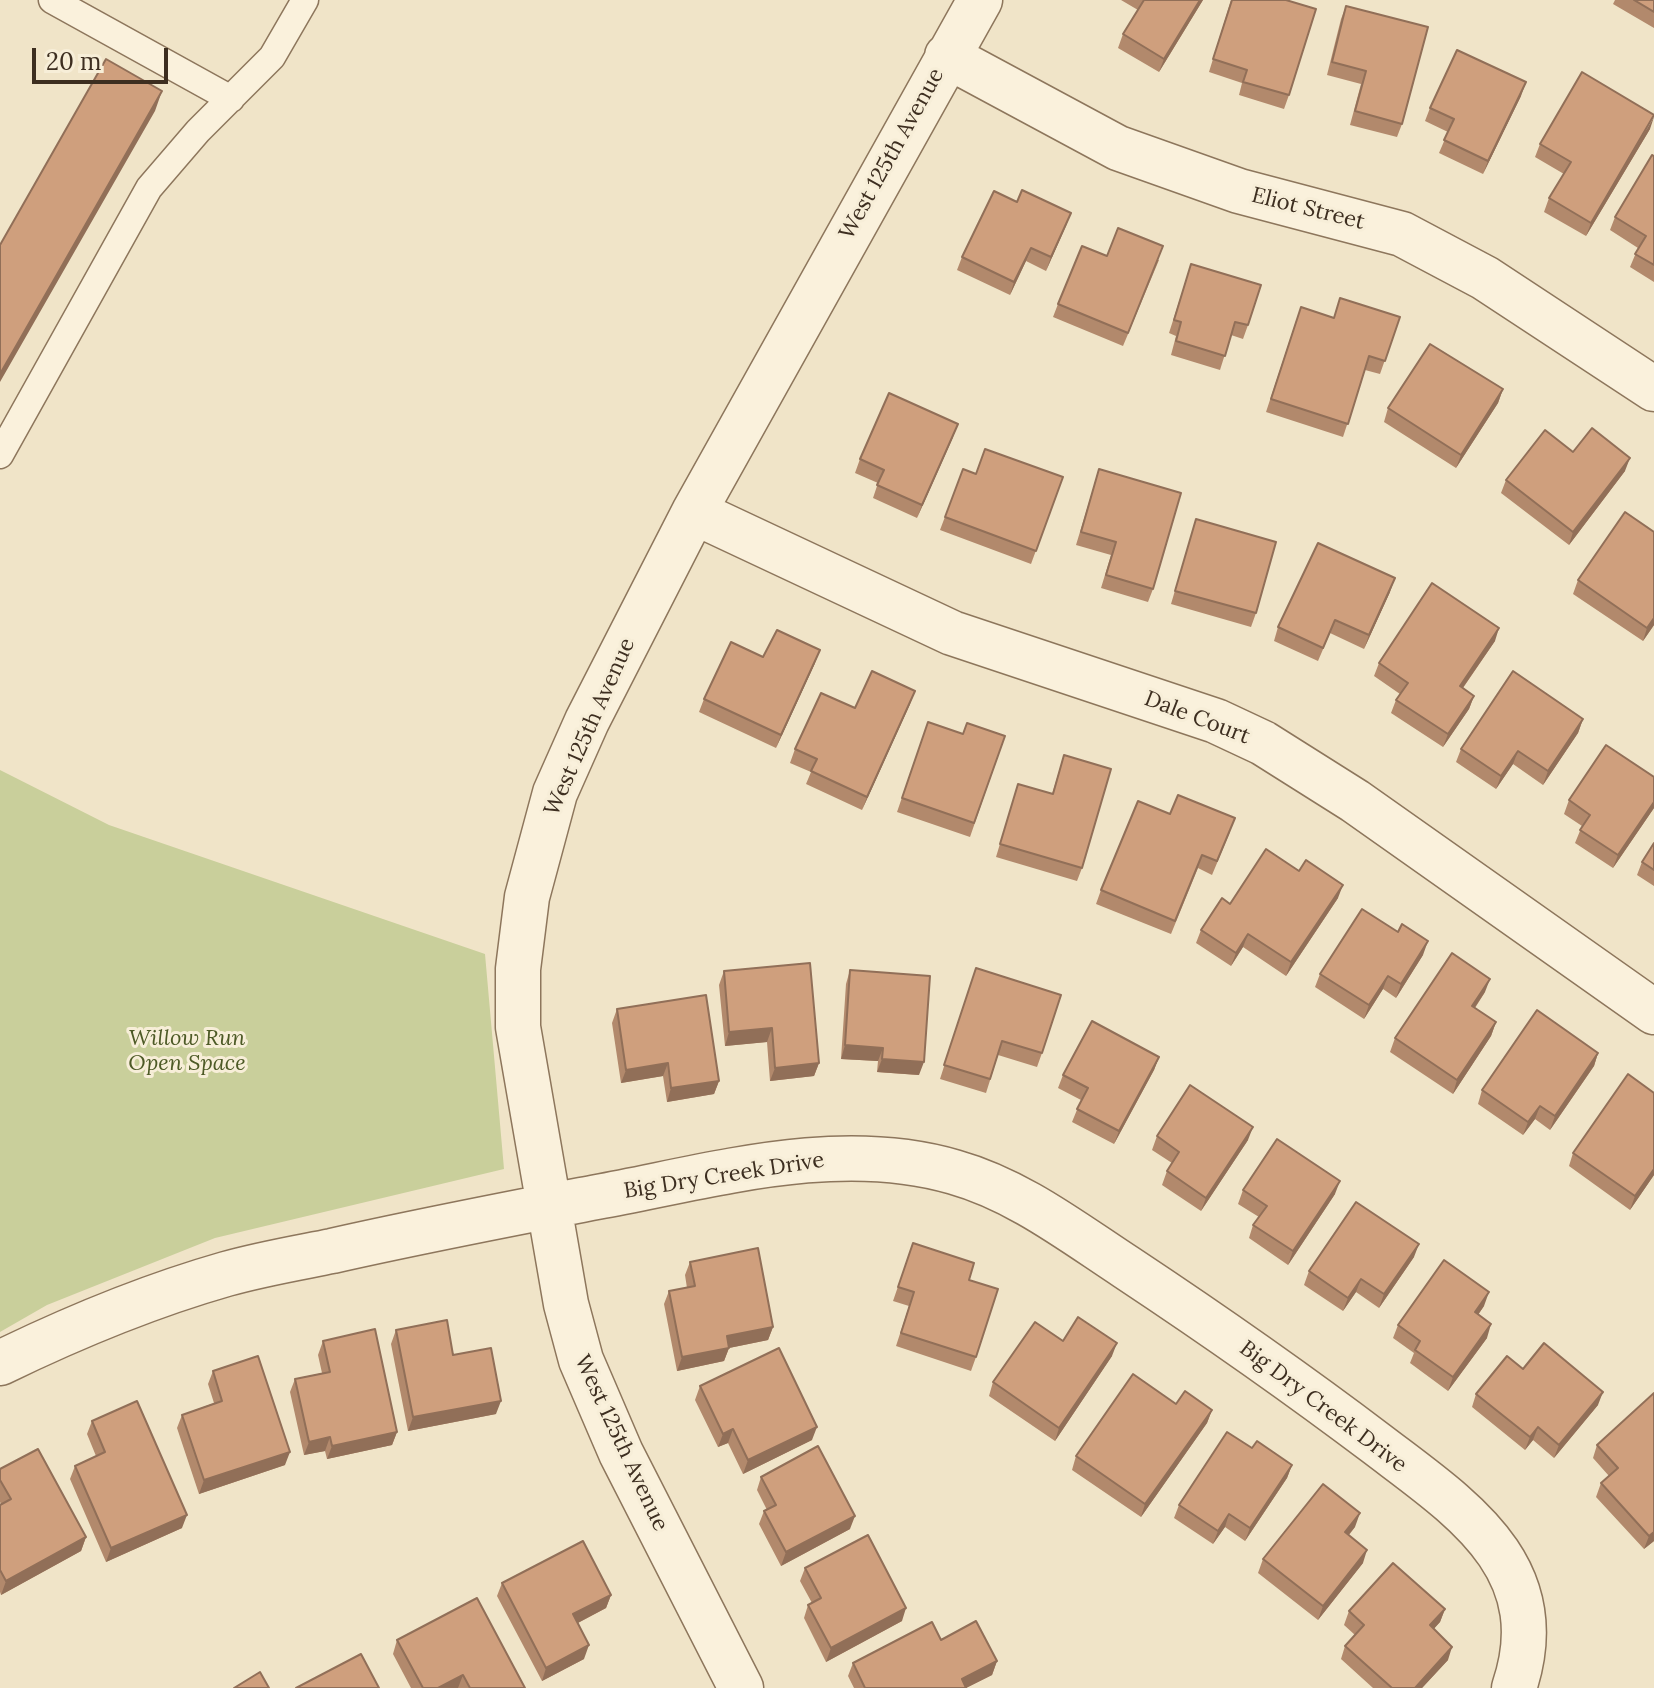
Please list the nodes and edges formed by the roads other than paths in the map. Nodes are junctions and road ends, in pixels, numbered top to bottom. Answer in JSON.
{"nodes":[{"id":1,"x":52,"y":0,"type":"edge"},
{"id":2,"x":305,"y":0,"type":"edge"},
{"id":3,"x":980,"y":0,"type":"edge"},
{"id":4,"x":947,"y":56,"type":"junction"},
{"id":5,"x":231,"y":99,"type":"junction"},
{"id":6,"x":1654,"y":389,"type":"edge"},
{"id":7,"x":0,"y":455,"type":"edge"},
{"id":8,"x":694,"y":512,"type":"junction"},
{"id":9,"x":1654,"y":1012,"type":"edge"},
{"id":10,"x":549,"y":1206,"type":"junction"},
{"id":11,"x":0,"y":1363,"type":"edge"},
{"id":12,"x":737,"y":1687,"type":"edge"},
{"id":13,"x":1514,"y":1688,"type":"edge"}],
"edges":[{"from":1,"to":5,"type":"lane"},
{"from":2,"to":5,"type":"lane"},
{"from":3,"to":4,"type":"street","name":"West 125th Avenue"},
{"from":4,"to":6,"type":"street","name":"Eliot Street"},
{"from":4,"to":8,"type":"street","name":"West 125th Avenue"},
{"from":5,"to":7,"type":"lane"},
{"from":8,"to":9,"type":"street","name":"Dale Court"},
{"from":8,"to":10,"type":"street","name":"West 125th Avenue"},
{"from":10,"to":11,"type":"street","name":"Big Dry Creek Drive"},
{"from":10,"to":12,"type":"street","name":"West 125th Avenue"},
{"from":10,"to":13,"type":"street","name":"Big Dry Creek Drive"}]}
